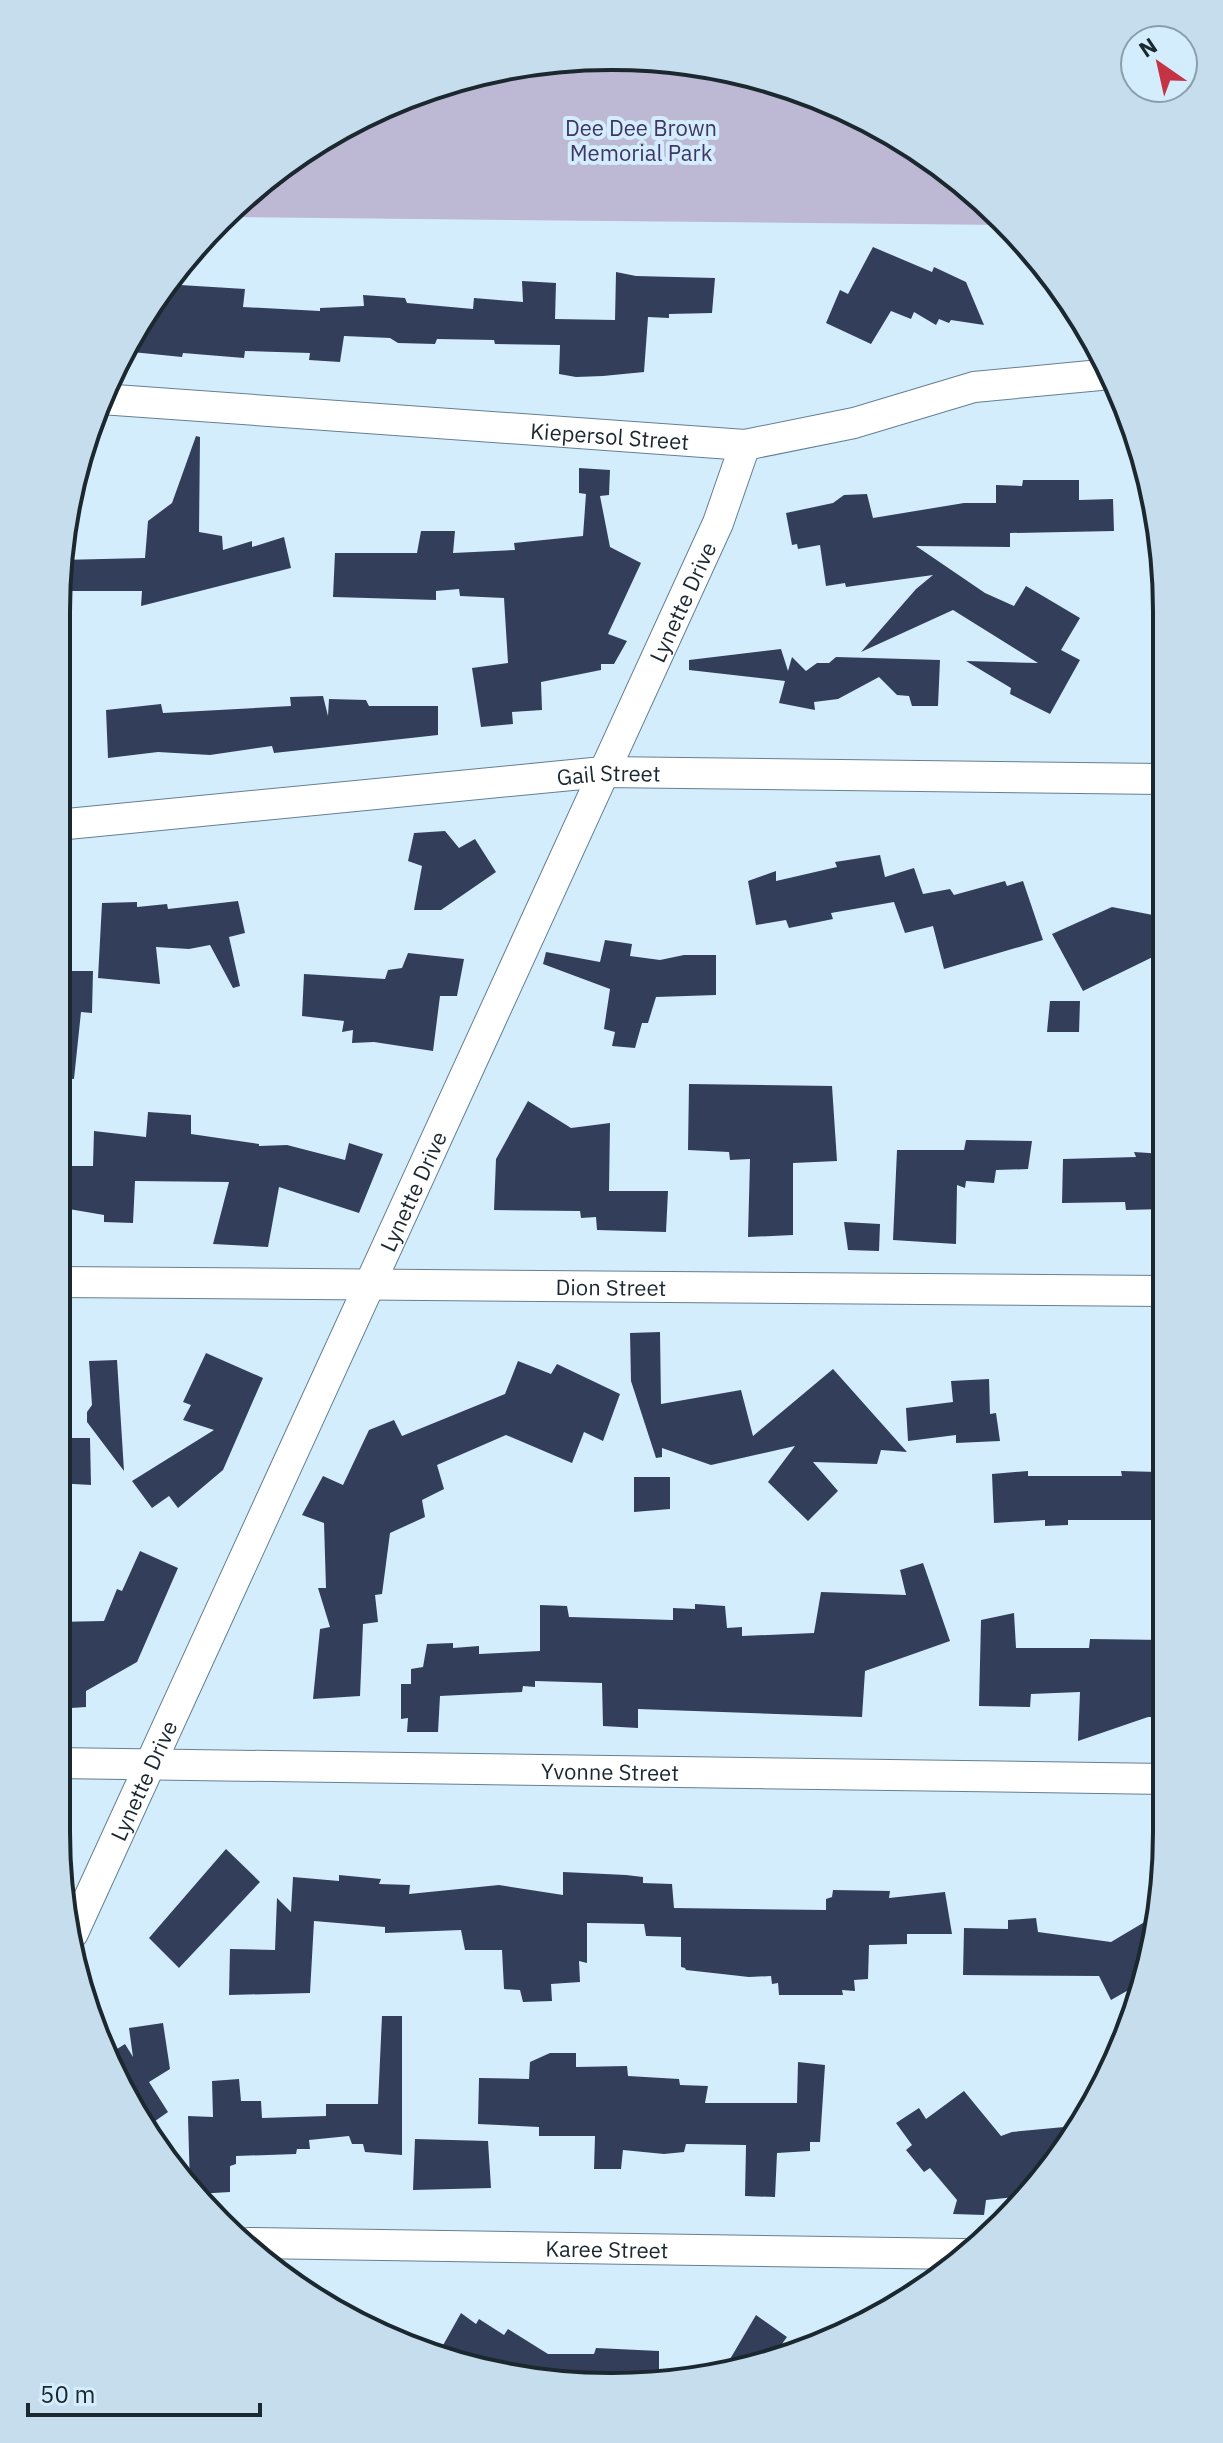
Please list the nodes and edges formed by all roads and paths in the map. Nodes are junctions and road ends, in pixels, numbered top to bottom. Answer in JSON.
{"nodes":[{"id":1,"x":1098,"y":375,"type":"edge"},
{"id":2,"x":113,"y":400,"type":"edge"},
{"id":3,"x":745,"y":445,"type":"junction"},
{"id":4,"x":603,"y":772,"type":"junction"},
{"id":5,"x":1153,"y":779,"type":"edge"},
{"id":6,"x":70,"y":824,"type":"edge"},
{"id":7,"x":70,"y":1282,"type":"edge"},
{"id":8,"x":368,"y":1286,"type":"junction"},
{"id":9,"x":1153,"y":1291,"type":"edge"},
{"id":10,"x":70,"y":1763,"type":"edge"},
{"id":11,"x":149,"y":1765,"type":"junction"},
{"id":12,"x":1153,"y":1779,"type":"edge"},
{"id":13,"x":78,"y":1922,"type":"edge"},
{"id":14,"x":259,"y":2243,"type":"edge"},
{"id":15,"x":950,"y":2254,"type":"edge"}],
"edges":[{"from":1,"to":3,"type":"street","name":"Kiepersol Street"},
{"from":2,"to":3,"type":"street","name":"Kiepersol Street"},
{"from":3,"to":4,"type":"street","name":"Lynette Drive"},
{"from":4,"to":5,"type":"street","name":"Gail Street"},
{"from":4,"to":6,"type":"street","name":"Gail Street"},
{"from":4,"to":8,"type":"street","name":"Lynette Drive"},
{"from":7,"to":8,"type":"street","name":"Dion Street"},
{"from":8,"to":9,"type":"street","name":"Dion Street"},
{"from":8,"to":11,"type":"street","name":"Lynette Drive"},
{"from":10,"to":11,"type":"street","name":"Yvonne Street"},
{"from":11,"to":12,"type":"street","name":"Yvonne Street"},
{"from":11,"to":13,"type":"street","name":"Lynette Drive"},
{"from":14,"to":15,"type":"street","name":"Karee Street"}]}
